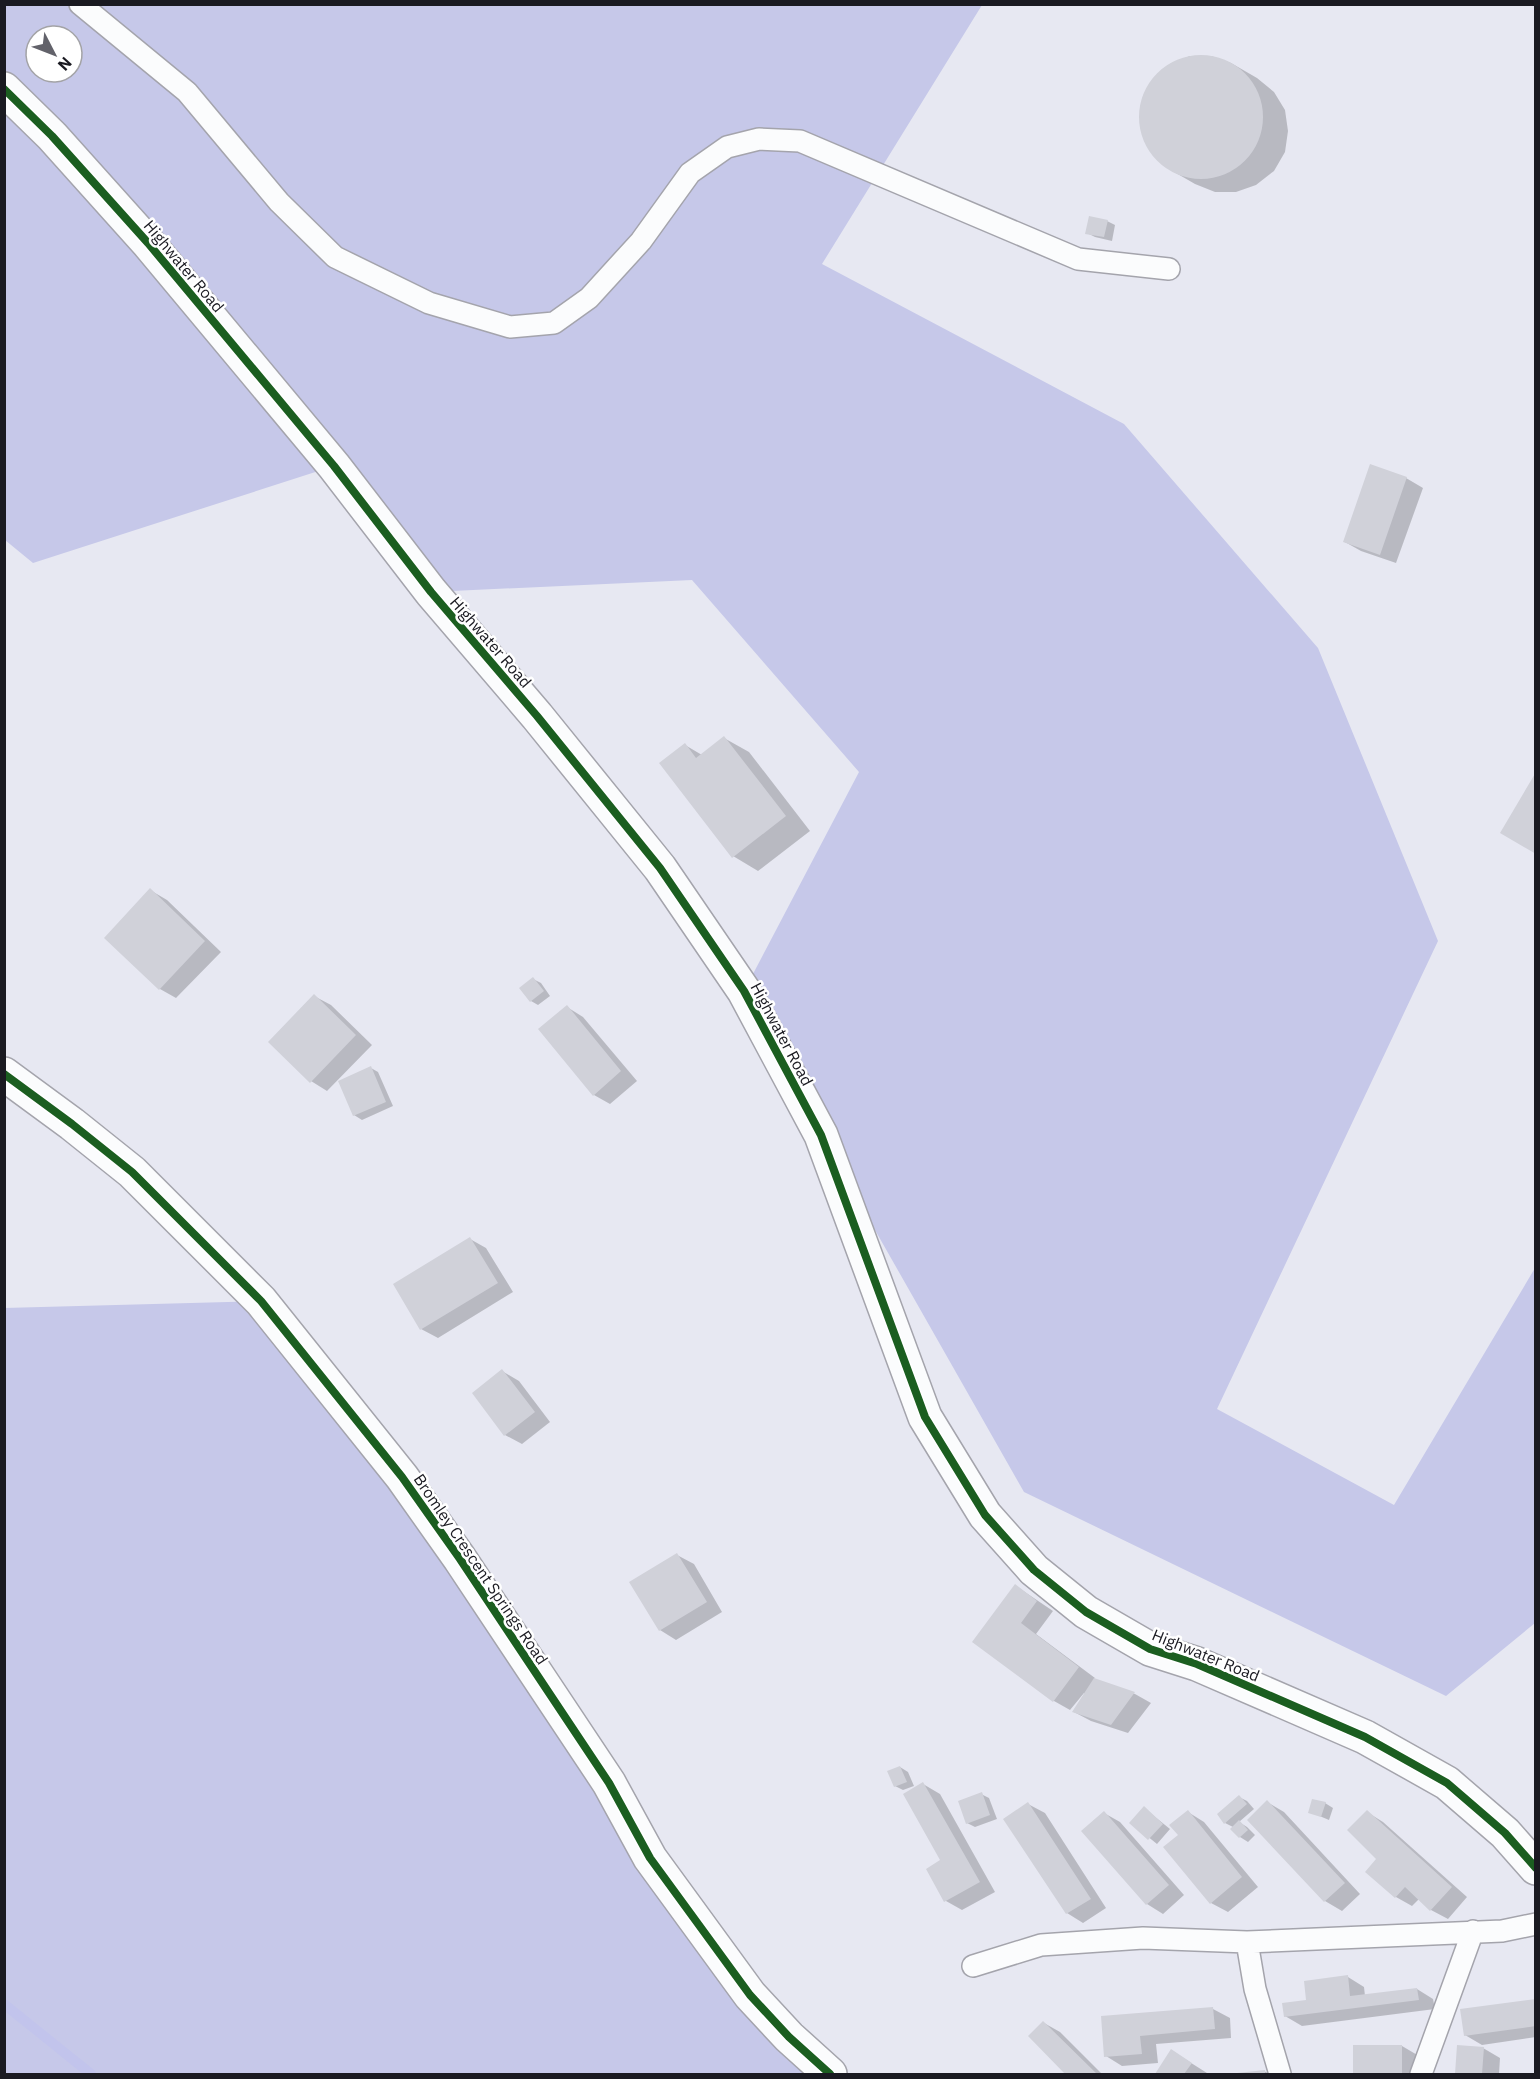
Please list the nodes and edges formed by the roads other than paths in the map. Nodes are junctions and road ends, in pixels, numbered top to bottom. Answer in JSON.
{"nodes":[{"id":1,"x":80,"y":4,"type":"edge"},
{"id":2,"x":4,"y":89,"type":"edge"},
{"id":3,"x":1169,"y":269,"type":"dead end"},
{"id":4,"x":4,"y":1074,"type":"edge"},
{"id":5,"x":1536,"y":1868,"type":"edge"},
{"id":6,"x":1536,"y":1924,"type":"edge"},
{"id":7,"x":1473,"y":1931,"type":"junction"},
{"id":8,"x":1247,"y":1941,"type":"junction"},
{"id":9,"x":973,"y":1966,"type":"dead end"},
{"id":10,"x":830,"y":2074,"type":"edge"},
{"id":11,"x":1280,"y":2074,"type":"edge"},
{"id":12,"x":1421,"y":2074,"type":"edge"}],
"edges":[{"from":1,"to":3,"type":"lane"},
{"from":2,"to":5,"type":"street","name":"Highwater Road"},
{"from":4,"to":10,"type":"street","name":"Bromley Crescent Springs Road"},
{"from":6,"to":7,"type":"lane"},
{"from":7,"to":8,"type":"lane"},
{"from":7,"to":12,"type":"lane"},
{"from":8,"to":9,"type":"lane"},
{"from":8,"to":11,"type":"lane"}]}
